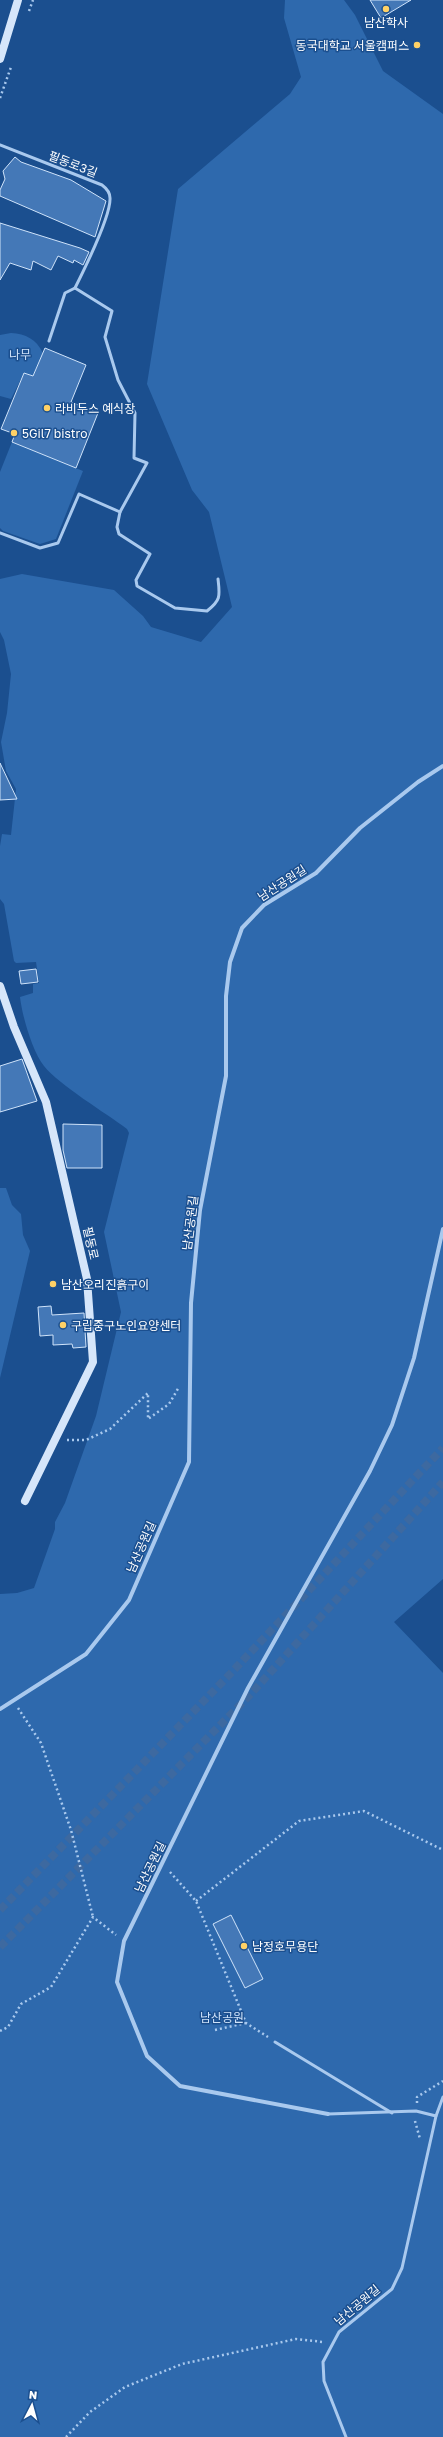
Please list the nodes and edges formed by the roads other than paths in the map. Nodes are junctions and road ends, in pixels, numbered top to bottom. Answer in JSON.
{"nodes":[{"id":1,"x":18,"y":0,"type":"edge"},
{"id":2,"x":0,"y":59,"type":"edge"},
{"id":3,"x":0,"y":145,"type":"edge"},
{"id":4,"x":75,"y":288,"type":"junction"},
{"id":5,"x":49,"y":341,"type":"dead end"},
{"id":6,"x":120,"y":512,"type":"junction"},
{"id":7,"x":0,"y":533,"type":"edge"},
{"id":8,"x":218,"y":579,"type":"dead end"},
{"id":9,"x":443,"y":766,"type":"edge"},
{"id":10,"x":0,"y":986,"type":"edge"},
{"id":11,"x":443,"y":1229,"type":"edge"},
{"id":12,"x":24,"y":1501,"type":"dead end"},
{"id":13,"x":0,"y":1709,"type":"edge"},
{"id":14,"x":275,"y":2042,"type":"road end"},
{"id":15,"x":443,"y":2097,"type":"edge"},
{"id":16,"x":392,"y":2113,"type":"junction"},
{"id":17,"x":328,"y":2114,"type":"joint"},
{"id":18,"x":436,"y":2116,"type":"junction"},
{"id":19,"x":346,"y":2437,"type":"edge"}],
"edges":[{"from":1,"to":2,"type":"street"},
{"from":3,"to":4,"type":"lane","name":"필동로3길"},
{"from":4,"to":5,"type":"lane","name":"필동로3길"},
{"from":4,"to":6,"type":"lane"},
{"from":6,"to":7,"type":"lane"},
{"from":6,"to":8,"type":"lane"},
{"from":9,"to":13,"type":"street","name":"남산공원길"},
{"from":10,"to":12,"type":"street","name":"필동로"},
{"from":11,"to":17,"type":"street","name":"남산공원길"},
{"from":14,"to":16,"type":"lane"},
{"from":15,"to":18,"type":"lane","name":"남산공원길"},
{"from":16,"to":17,"type":"lane"},
{"from":16,"to":18,"type":"lane"},
{"from":18,"to":19,"type":"lane","name":"남산공원길"}]}
